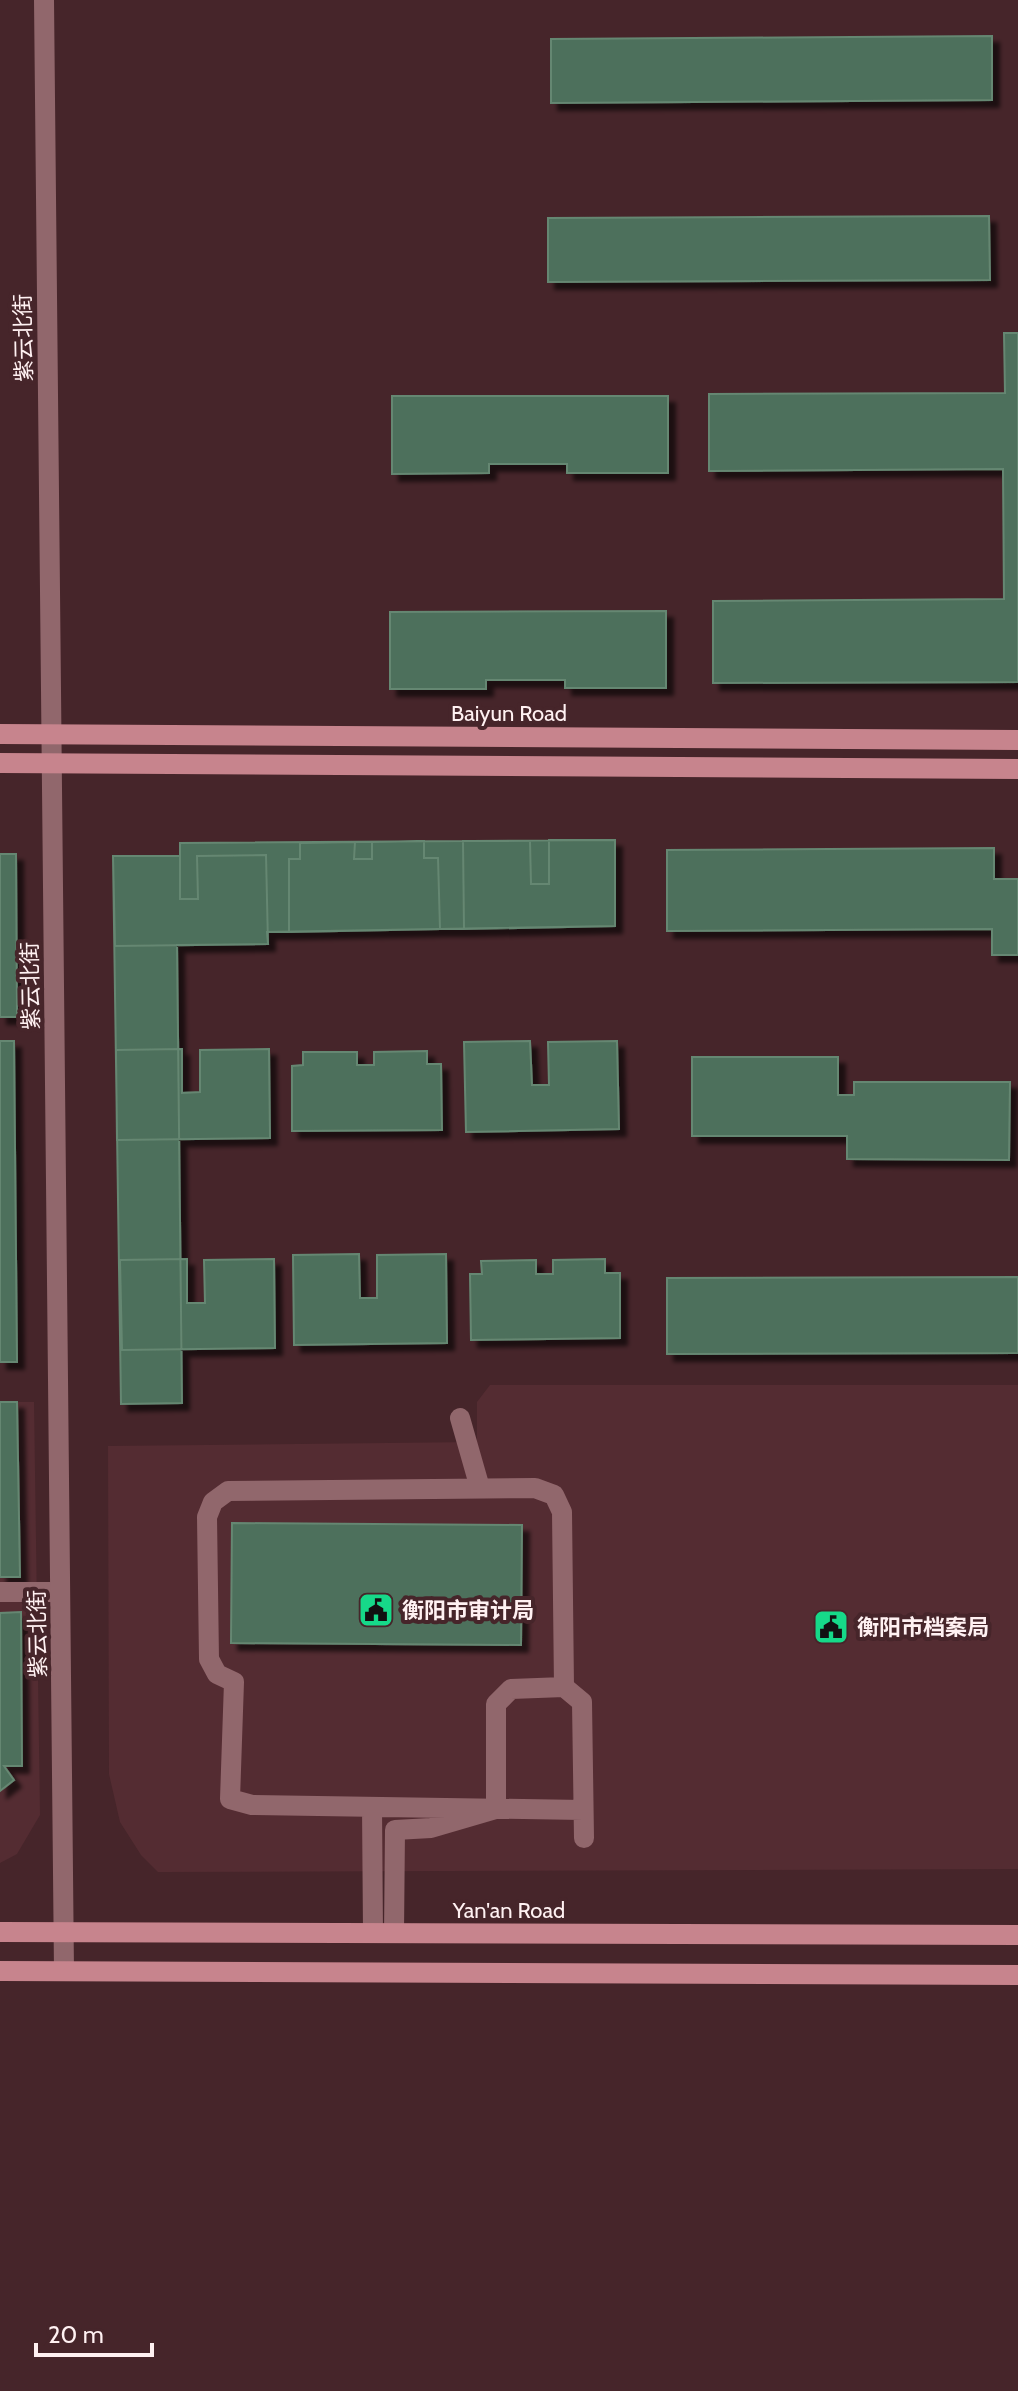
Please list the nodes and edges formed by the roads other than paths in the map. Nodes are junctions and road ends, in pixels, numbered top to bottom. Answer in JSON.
{"nodes":[{"id":1,"x":44,"y":0,"type":"edge"},
{"id":2,"x":0,"y":734,"type":"edge"},
{"id":3,"x":51,"y":735,"type":"junction"},
{"id":4,"x":1018,"y":740,"type":"edge"},
{"id":5,"x":0,"y":763,"type":"edge"},
{"id":6,"x":51,"y":764,"type":"junction"},
{"id":7,"x":1018,"y":769,"type":"edge"},
{"id":8,"x":460,"y":1418,"type":"dead end"},
{"id":9,"x":480,"y":1488,"type":"junction"},
{"id":10,"x":0,"y":1592,"type":"edge"},
{"id":11,"x":60,"y":1592,"type":"junction"},
{"id":12,"x":564,"y":1687,"type":"junction"},
{"id":13,"x":372,"y":1807,"type":"junction"},
{"id":14,"x":496,"y":1809,"type":"junction"},
{"id":15,"x":583,"y":1810,"type":"junction"},
{"id":16,"x":584,"y":1838,"type":"dead end"},
{"id":17,"x":0,"y":1932,"type":"edge"},
{"id":18,"x":64,"y":1932,"type":"junction"},
{"id":19,"x":373,"y":1933,"type":"junction"},
{"id":20,"x":394,"y":1933,"type":"junction"},
{"id":21,"x":1018,"y":1935,"type":"edge"},
{"id":22,"x":0,"y":1971,"type":"edge"},
{"id":23,"x":64,"y":1971,"type":"junction"},
{"id":24,"x":1018,"y":1975,"type":"edge"}],
"edges":[{"from":1,"to":3,"type":"street","name":"紫云北街"},
{"from":2,"to":3,"type":"main road","name":"Baiyun Road"},
{"from":3,"to":4,"type":"main road","name":"Baiyun Road"},
{"from":3,"to":6,"type":"street","name":"紫云北街"},
{"from":5,"to":6,"type":"main road"},
{"from":6,"to":7,"type":"main road"},
{"from":6,"to":11,"type":"street","name":"紫云北街"},
{"from":8,"to":9,"type":"street"},
{"from":9,"to":12,"type":"street"},
{"from":9,"to":13,"type":"street"},
{"from":10,"to":11,"type":"street"},
{"from":11,"to":18,"type":"street","name":"紫云北街"},
{"from":12,"to":14,"type":"street"},
{"from":12,"to":15,"type":"street"},
{"from":13,"to":14,"type":"street"},
{"from":13,"to":19,"type":"street"},
{"from":14,"to":15,"type":"street"},
{"from":14,"to":20,"type":"street"},
{"from":15,"to":16,"type":"street"},
{"from":17,"to":18,"type":"main road","name":"Yan'an Road"},
{"from":18,"to":19,"type":"main road","name":"Yan'an Road"},
{"from":18,"to":23,"type":"street","name":"紫云北街"},
{"from":19,"to":20,"type":"main road","name":"Yan'an Road"},
{"from":20,"to":21,"type":"main road","name":"Yan'an Road"},
{"from":22,"to":23,"type":"main road"},
{"from":23,"to":24,"type":"main road"}]}
